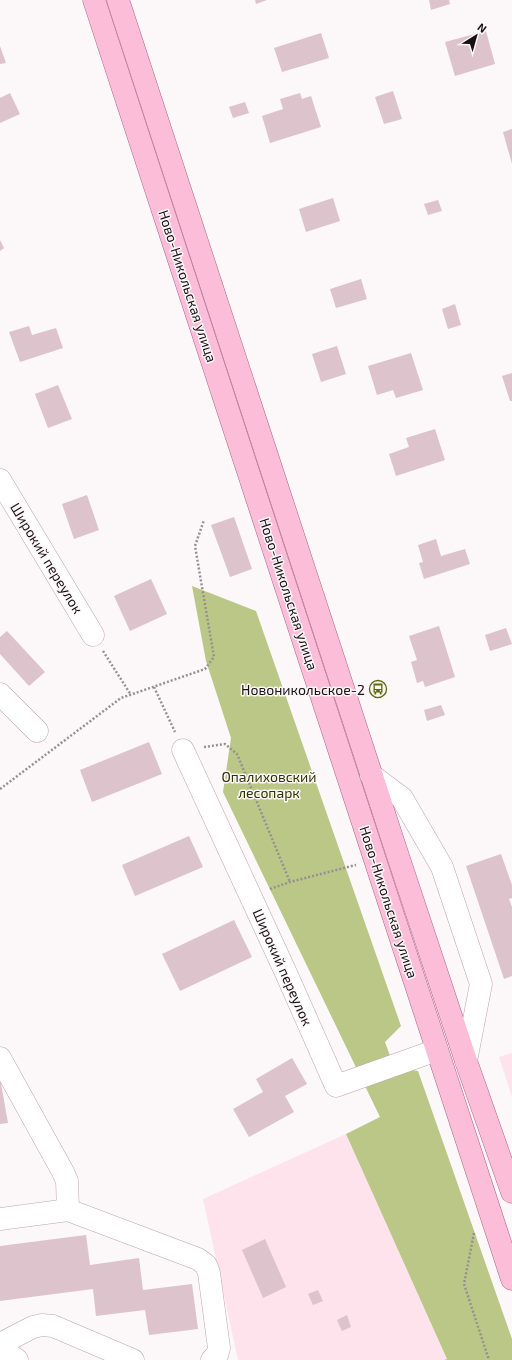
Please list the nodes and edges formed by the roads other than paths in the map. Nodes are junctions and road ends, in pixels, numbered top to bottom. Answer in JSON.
{"nodes":[{"id":1,"x":94,"y":0,"type":"edge"},
{"id":2,"x":118,"y":0,"type":"edge"},
{"id":3,"x":0,"y":480,"type":"edge"},
{"id":4,"x":93,"y":635,"type":"road end"},
{"id":5,"x":0,"y":694,"type":"edge"},
{"id":6,"x":37,"y":732,"type":"dead end"},
{"id":7,"x":183,"y":750,"type":"road end"},
{"id":8,"x":371,"y":775,"type":"junction"},
{"id":9,"x":437,"y":1050,"type":"junction"},
{"id":10,"x":0,"y":1058,"type":"edge"},
{"id":11,"x":466,"y":1061,"type":"junction"},
{"id":12,"x":512,"y":1192,"type":"edge"},
{"id":13,"x":68,"y":1210,"type":"junction"},
{"id":14,"x":0,"y":1219,"type":"edge"},
{"id":15,"x":512,"y":1279,"type":"edge"},
{"id":16,"x":0,"y":1344,"type":"edge"},
{"id":17,"x":0,"y":1348,"type":"edge"},
{"id":18,"x":17,"y":1360,"type":"edge"},
{"id":19,"x":133,"y":1360,"type":"edge"},
{"id":20,"x":212,"y":1360,"type":"edge"}],
"edges":[{"from":1,"to":9,"type":"main road","name":"Ново-Никольская улица"},
{"from":2,"to":8,"type":"main road","name":"Ново-Никольская улица"},
{"from":3,"to":4,"type":"street","name":"Широкий переулок"},
{"from":5,"to":6,"type":"street"},
{"from":7,"to":9,"type":"street","name":"Широкий переулок"},
{"from":8,"to":11,"type":"main road","name":"Ново-Никольская улица"},
{"from":8,"to":11,"type":"street"},
{"from":9,"to":15,"type":"main road","name":"Ново-Никольская улица"},
{"from":10,"to":13,"type":"street"},
{"from":11,"to":12,"type":"main road","name":"Ново-Никольская улица"},
{"from":13,"to":14,"type":"street"},
{"from":13,"to":20,"type":"street"},
{"from":16,"to":19,"type":"street"},
{"from":17,"to":18,"type":"street"}]}
